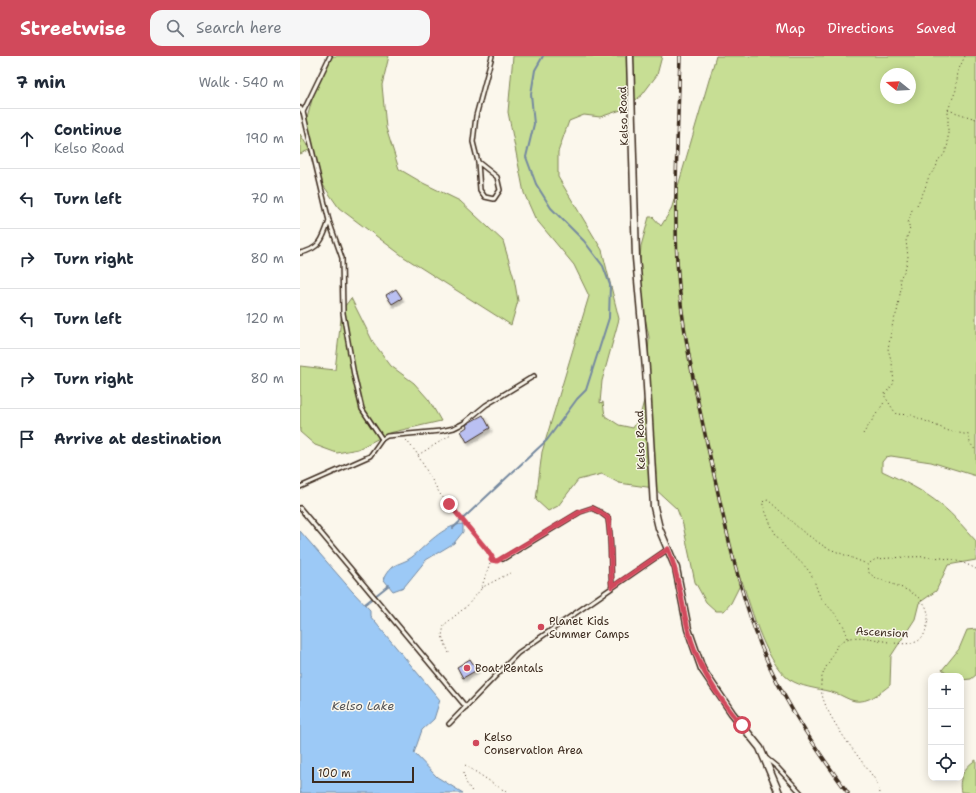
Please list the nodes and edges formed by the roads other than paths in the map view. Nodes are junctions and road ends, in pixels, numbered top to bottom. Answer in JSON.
{"nodes":[{"id":1,"x":330,"y":56,"type":"edge"},
{"id":2,"x":492,"y":56,"type":"edge"},
{"id":3,"x":630,"y":56,"type":"edge"},
{"id":4,"x":300,"y":108,"type":"edge"},
{"id":5,"x":303,"y":112,"type":"junction"},
{"id":6,"x":478,"y":162,"type":"junction"},
{"id":7,"x":329,"y":221,"type":"junction"},
{"id":8,"x":300,"y":253,"type":"edge"},
{"id":9,"x":534,"y":376,"type":"dead end"},
{"id":10,"x":382,"y":439,"type":"junction"},
{"id":11,"x":300,"y":487,"type":"edge"},
{"id":12,"x":300,"y":508,"type":"edge"},
{"id":13,"x":668,"y":549,"type":"junction"},
{"id":14,"x":503,"y":559,"type":"dead end"},
{"id":15,"x":612,"y":587,"type":"junction"},
{"id":16,"x":466,"y":707,"type":"junction"},
{"id":17,"x":449,"y":724,"type":"dead end"},
{"id":18,"x":765,"y":758,"type":"junction"},
{"id":19,"x":779,"y":793,"type":"edge"},
{"id":20,"x":801,"y":793,"type":"edge"}],
"edges":[{"from":1,"to":5,"type":"lane"},
{"from":2,"to":6,"type":"lane"},
{"from":3,"to":13,"type":"street","name":"Kelso Road"},
{"from":4,"to":5,"type":"lane"},
{"from":5,"to":7,"type":"lane"},
{"from":6,"to":6,"type":"lane"},
{"from":7,"to":8,"type":"lane"},
{"from":7,"to":10,"type":"lane"},
{"from":9,"to":10,"type":"lane"},
{"from":10,"to":11,"type":"lane"},
{"from":12,"to":16,"type":"lane"},
{"from":13,"to":15,"type":"lane"},
{"from":13,"to":18,"type":"street","name":"Kelso Road"},
{"from":14,"to":15,"type":"lane"},
{"from":15,"to":16,"type":"lane"},
{"from":16,"to":17,"type":"lane"},
{"from":18,"to":19,"type":"street","name":"Kelso Road"},
{"from":18,"to":20,"type":"lane"}]}
